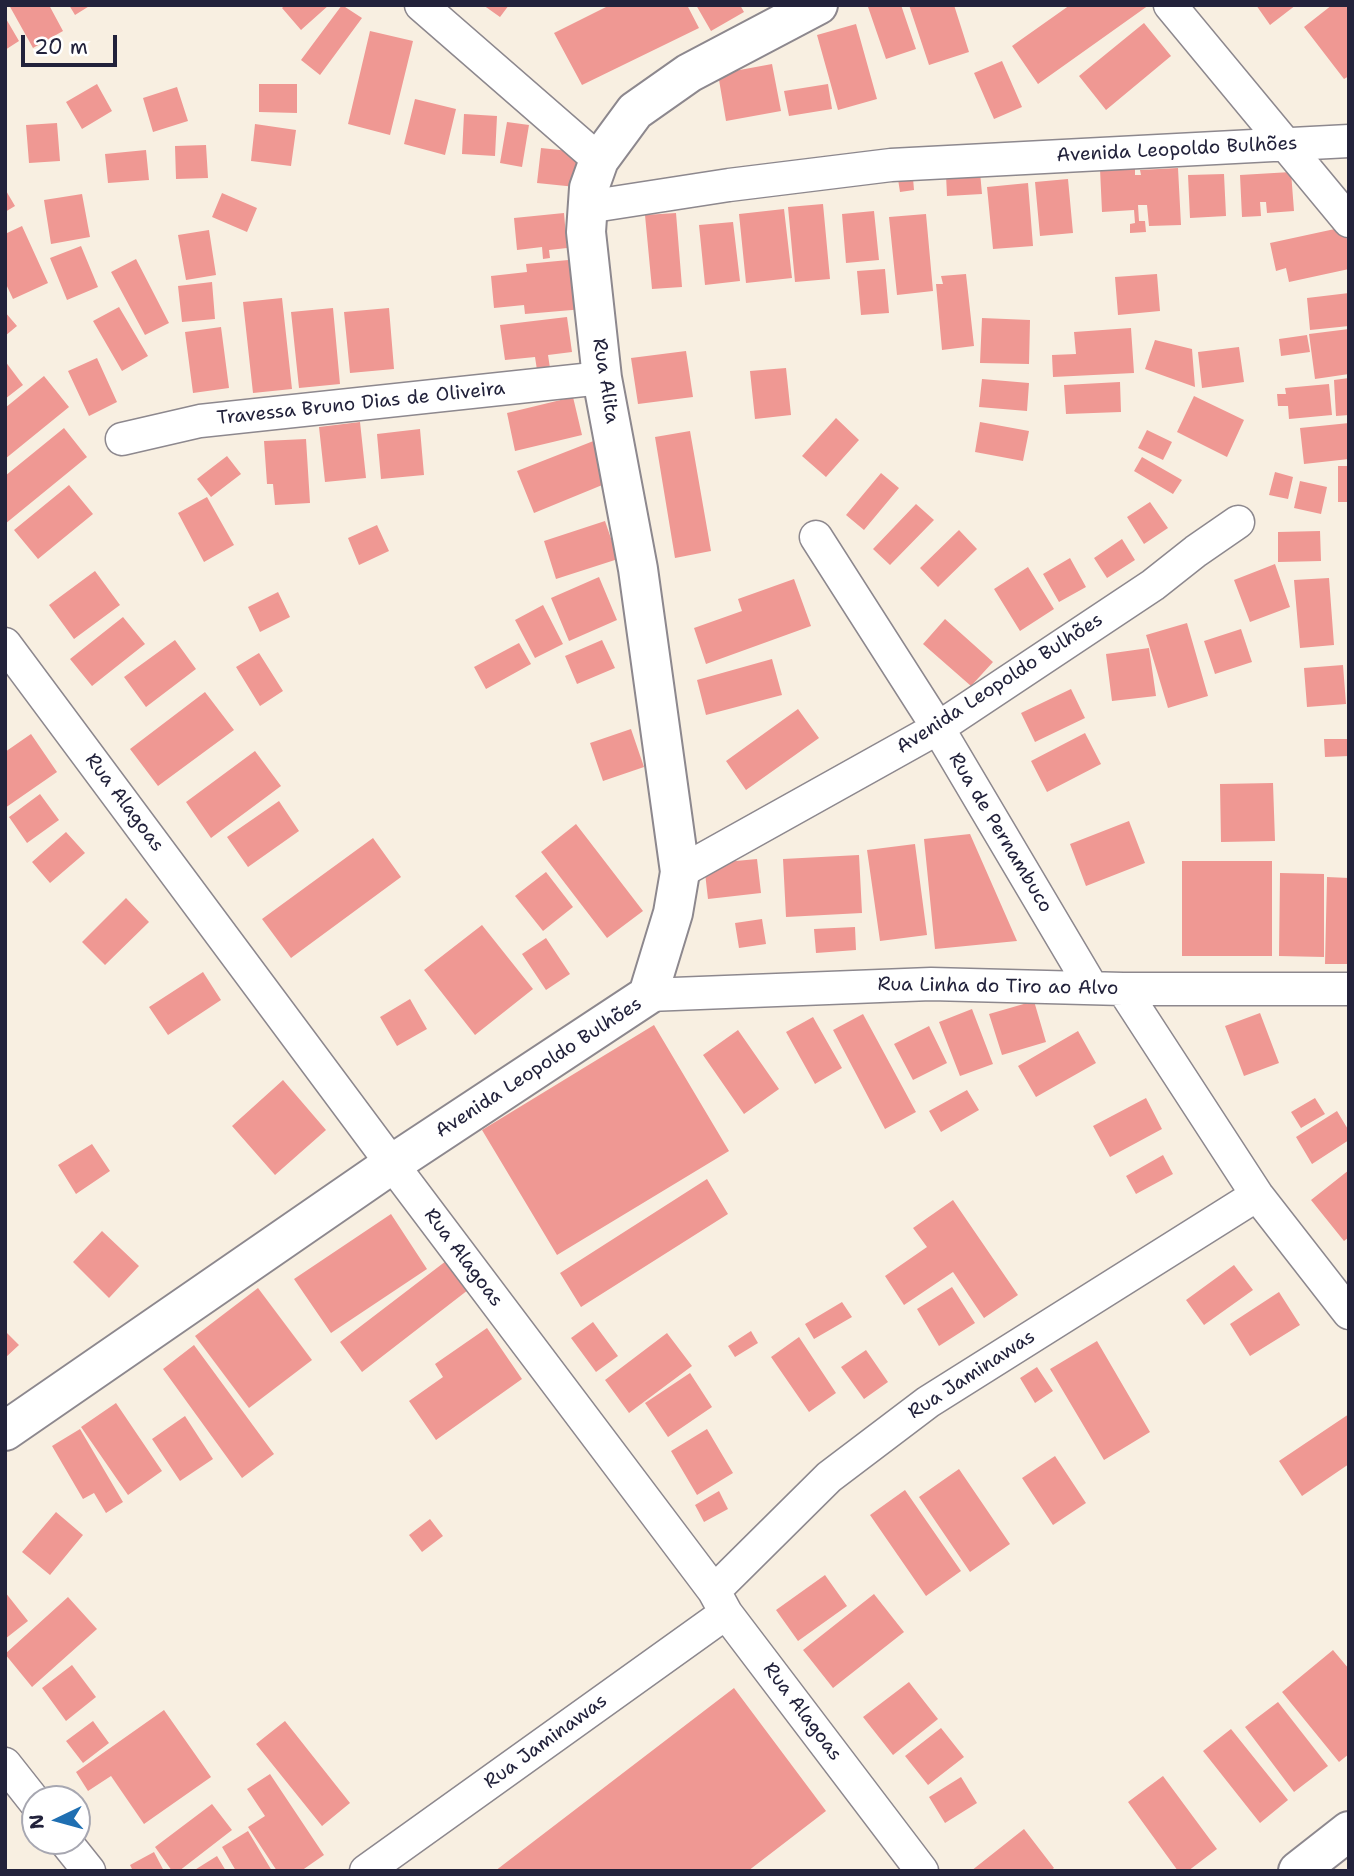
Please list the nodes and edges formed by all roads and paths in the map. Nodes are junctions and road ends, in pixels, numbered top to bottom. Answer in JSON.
{"nodes":[{"id":1,"x":421,"y":5,"type":"edge"},
{"id":2,"x":818,"y":5,"type":"edge"},
{"id":3,"x":1170,"y":5,"type":"edge"},
{"id":4,"x":1349,"y":141,"type":"edge"},
{"id":5,"x":1285,"y":146,"type":"junction"},
{"id":6,"x":599,"y":160,"type":"junction"},
{"id":7,"x":587,"y":207,"type":"junction"},
{"id":8,"x":1349,"y":221,"type":"edge"},
{"id":9,"x":603,"y":378,"type":"junction"},
{"id":10,"x":122,"y":439,"type":"dead end"},
{"id":11,"x":1238,"y":522,"type":"dead end"},
{"id":12,"x":816,"y":537,"type":"dead end"},
{"id":13,"x":5,"y":644,"type":"edge"},
{"id":14,"x":938,"y":729,"type":"junction"},
{"id":15,"x":680,"y":872,"type":"junction"},
{"id":16,"x":1092,"y":988,"type":"junction"},
{"id":17,"x":1123,"y":989,"type":"junction"},
{"id":18,"x":1349,"y":989,"type":"edge"},
{"id":19,"x":648,"y":995,"type":"junction"},
{"id":20,"x":392,"y":1164,"type":"junction"},
{"id":21,"x":1257,"y":1195,"type":"junction"},
{"id":22,"x":1349,"y":1313,"type":"edge"},
{"id":23,"x":5,"y":1431,"type":"edge"},
{"id":24,"x":720,"y":1602,"type":"junction"},
{"id":25,"x":5,"y":1764,"type":"edge"},
{"id":26,"x":22,"y":1785,"type":"edge"},
{"id":27,"x":1349,"y":1831,"type":"edge"},
{"id":28,"x":76,"y":1855,"type":"edge"},
{"id":29,"x":913,"y":1867,"type":"edge"},
{"id":30,"x":89,"y":1871,"type":"edge"},
{"id":31,"x":366,"y":1871,"type":"edge"},
{"id":32,"x":1298,"y":1871,"type":"edge"}],
"edges":[{"from":1,"to":6,"type":"street"},
{"from":2,"to":6,"type":"street","name":"Rua Alita"},
{"from":3,"to":5,"type":"street"},
{"from":4,"to":5,"type":"street","name":"Avenida Leopoldo Bulhões"},
{"from":5,"to":7,"type":"street","name":"Avenida Leopoldo Bulhões"},
{"from":5,"to":8,"type":"street"},
{"from":6,"to":7,"type":"street","name":"Rua Alita"},
{"from":7,"to":9,"type":"street","name":"Rua Alita"},
{"from":9,"to":10,"type":"street","name":"Travessa Bruno Dias de Oliveira"},
{"from":9,"to":15,"type":"street","name":"Rua Alita"},
{"from":11,"to":14,"type":"street","name":"Avenida Leopoldo Bulhões"},
{"from":12,"to":14,"type":"street","name":"Rua de Pernambuco"},
{"from":13,"to":20,"type":"street","name":"Rua Alagoas"},
{"from":14,"to":15,"type":"street","name":"Avenida Leopoldo Bulhões"},
{"from":14,"to":16,"type":"street","name":"Rua de Pernambuco"},
{"from":15,"to":19,"type":"street","name":"Avenida Leopoldo Bulhões"},
{"from":16,"to":17,"type":"street","name":"Rua Linha do Tiro ao Alvo"},
{"from":16,"to":19,"type":"street","name":"Rua Linha do Tiro ao Alvo"},
{"from":17,"to":18,"type":"street","name":"Rua Linha do Tiro ao Alvo"},
{"from":17,"to":21,"type":"street"},
{"from":19,"to":20,"type":"street","name":"Avenida Leopoldo Bulhões"},
{"from":20,"to":23,"type":"street","name":"Avenida Leopoldo Bulhões"},
{"from":20,"to":24,"type":"street","name":"Rua Alagoas"},
{"from":21,"to":22,"type":"street"},
{"from":21,"to":24,"type":"street","name":"Rua Jaminawas"},
{"from":24,"to":29,"type":"street","name":"Rua Alagoas"},
{"from":24,"to":31,"type":"street","name":"Rua Jaminawas"},
{"from":25,"to":26,"type":"street"},
{"from":27,"to":32,"type":"street"},
{"from":28,"to":30,"type":"street"}]}
